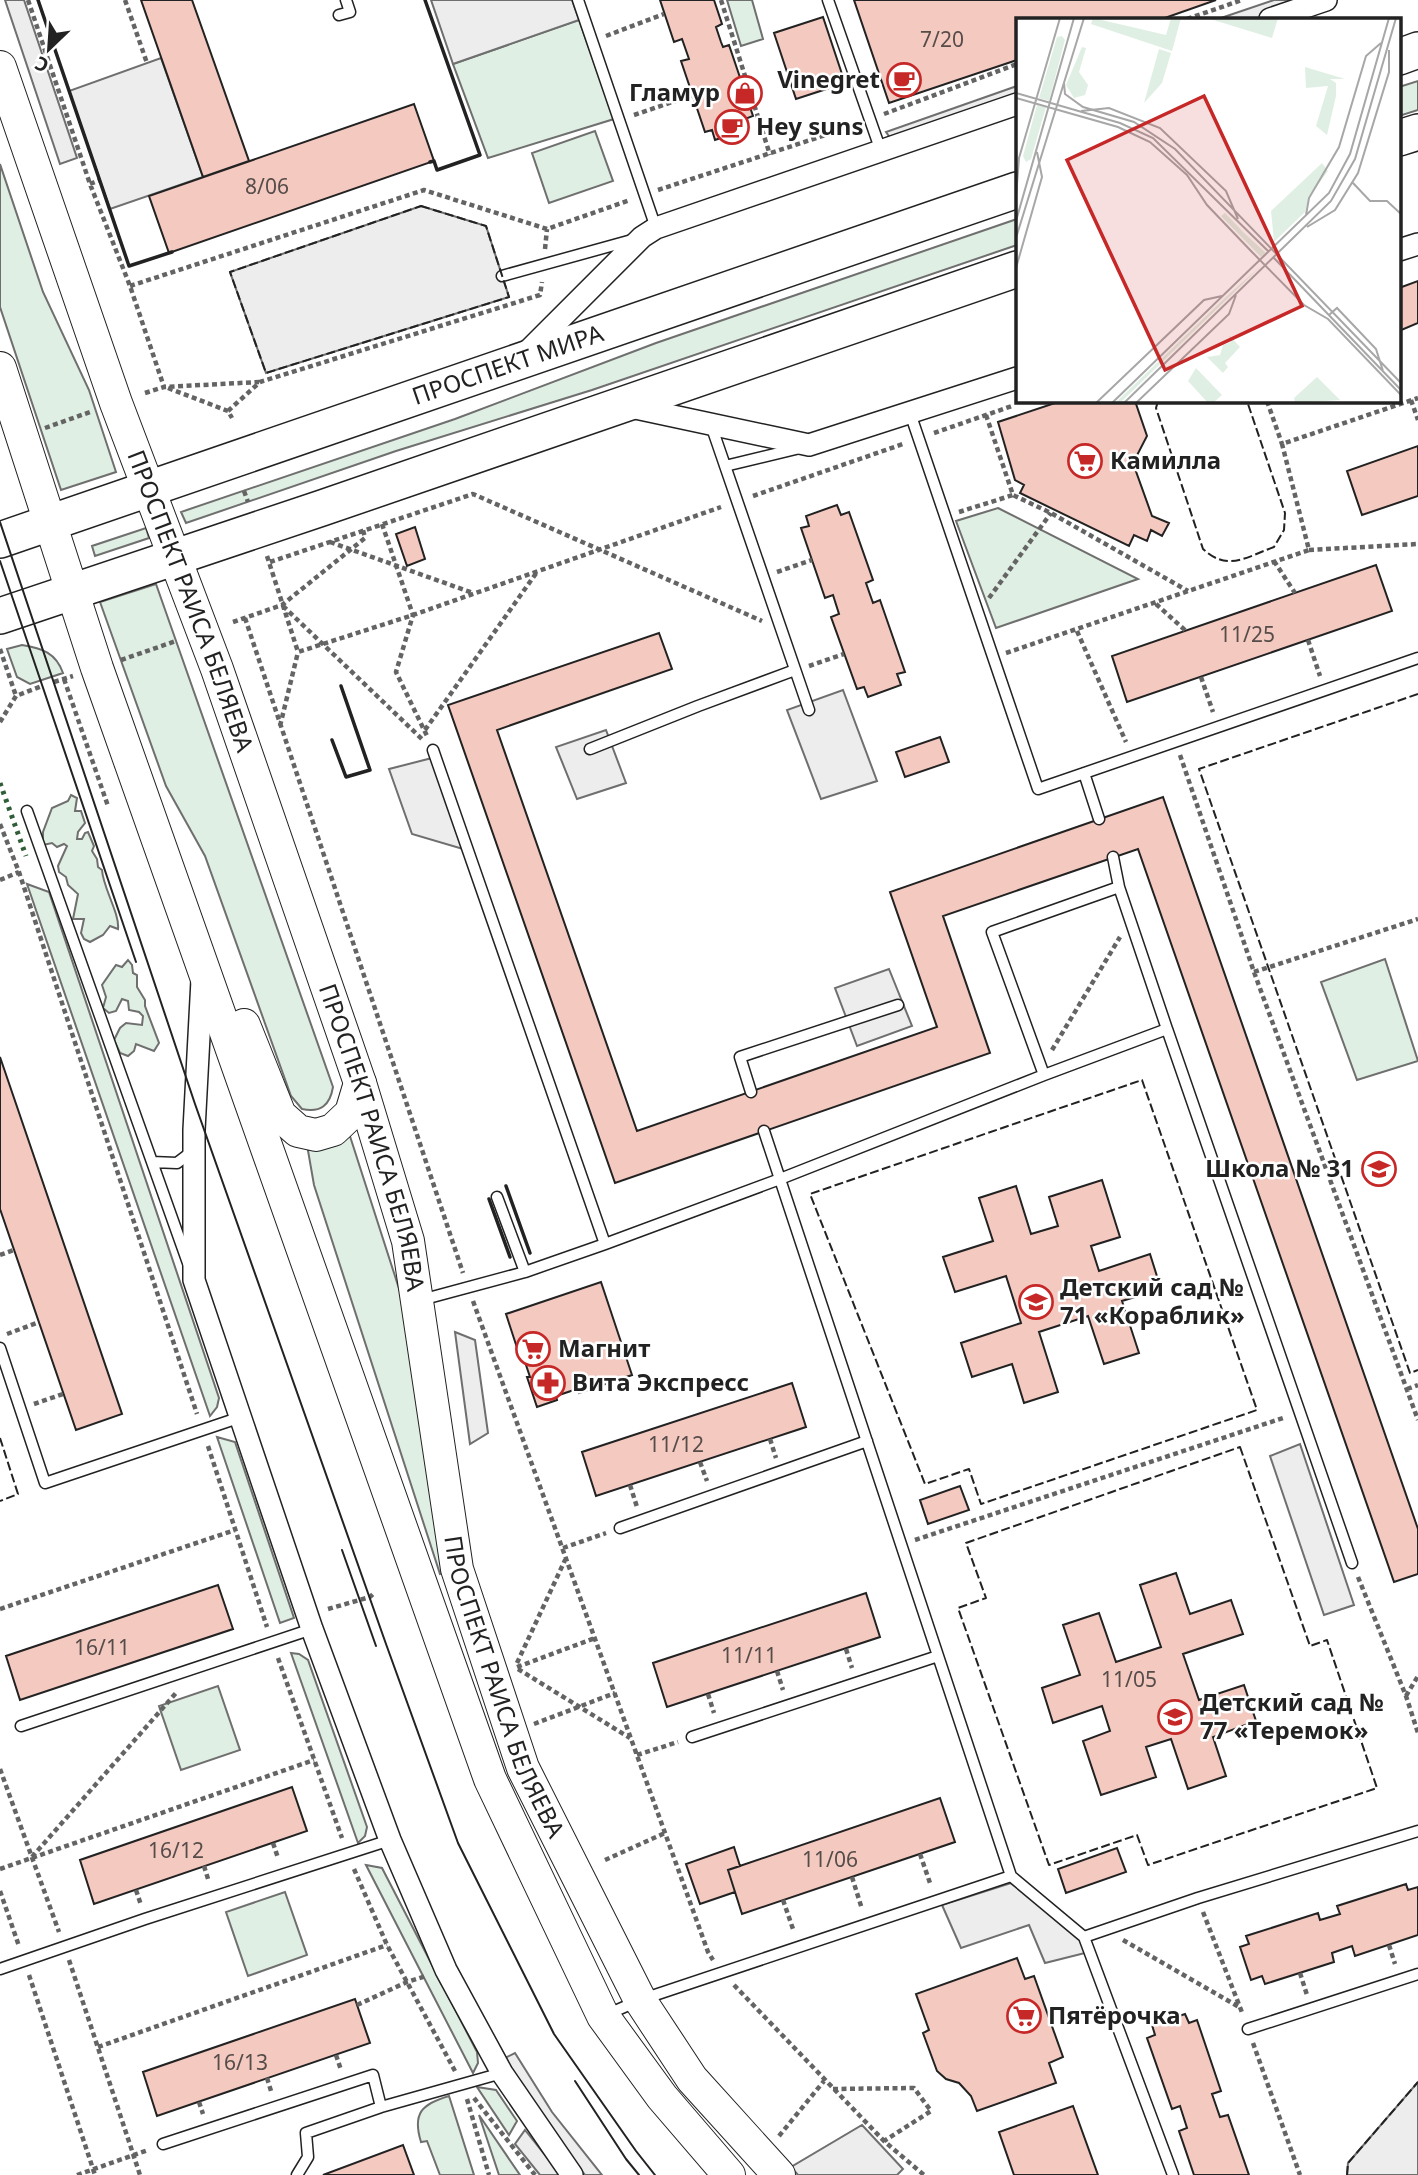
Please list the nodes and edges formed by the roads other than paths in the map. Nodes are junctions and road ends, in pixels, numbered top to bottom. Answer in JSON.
{"nodes":[{"id":1,"x":346,"y":0,"type":"edge"},
{"id":2,"x":578,"y":0,"type":"edge"},
{"id":3,"x":828,"y":0,"type":"edge"},
{"id":4,"x":1325,"y":0,"type":"edge"},
{"id":5,"x":1304,"y":9,"type":"edge"},
{"id":6,"x":339,"y":15,"type":"dead end"},
{"id":7,"x":1273,"y":18,"type":"edge"},
{"id":8,"x":1418,"y":50,"type":"edge"},
{"id":9,"x":1400,"y":57,"type":"edge"},
{"id":10,"x":4,"y":80,"type":"edge"},
{"id":11,"x":1016,"y":104,"type":"edge"},
{"id":12,"x":1418,"y":132,"type":"edge"},
{"id":13,"x":1400,"y":138,"type":"edge"},
{"id":14,"x":881,"y":151,"type":"junction"},
{"id":15,"x":1016,"y":190,"type":"edge"},
{"id":16,"x":649,"y":233,"type":"junction"},
{"id":17,"x":1418,"y":244,"type":"edge"},
{"id":18,"x":1400,"y":250,"type":"edge"},
{"id":19,"x":1016,"y":270,"type":"edge"},
{"id":20,"x":502,"y":276,"type":"dead end"},
{"id":21,"x":519,"y":360,"type":"junction"},
{"id":22,"x":0,"y":369,"type":"edge"},
{"id":23,"x":1016,"y":377,"type":"edge"},
{"id":24,"x":621,"y":405,"type":"junction"},
{"id":25,"x":911,"y":413,"type":"junction"},
{"id":26,"x":711,"y":425,"type":"junction"},
{"id":27,"x":809,"y":445,"type":"junction"},
{"id":28,"x":725,"y":466,"type":"junction"},
{"id":29,"x":149,"y":489,"type":"junction"},
{"id":30,"x":51,"y":523,"type":"junction"},
{"id":31,"x":0,"y":540,"type":"edge"},
{"id":32,"x":175,"y":557,"type":"junction"},
{"id":33,"x":73,"y":591,"type":"junction"},
{"id":34,"x":0,"y":615,"type":"edge"},
{"id":35,"x":1418,"y":658,"type":"edge"},
{"id":36,"x":795,"y":670,"type":"junction"},
{"id":37,"x":809,"y":710,"type":"dead end"},
{"id":38,"x":590,"y":749,"type":"dead end"},
{"id":39,"x":433,"y":750,"type":"road end"},
{"id":40,"x":1084,"y":773,"type":"junction"},
{"id":41,"x":27,"y":811,"type":"dead end"},
{"id":42,"x":1100,"y":819,"type":"dead end"},
{"id":43,"x":1113,"y":857,"type":"dead end"},
{"id":44,"x":1119,"y":887,"type":"junction"},
{"id":45,"x":203,"y":971,"type":"junction"},
{"id":46,"x":898,"y":1005,"type":"dead end"},
{"id":47,"x":1167,"y":1029,"type":"junction"},
{"id":48,"x":1042,"y":1071,"type":"junction"},
{"id":49,"x":360,"y":1083,"type":"junction"},
{"id":50,"x":751,"y":1092,"type":"dead end"},
{"id":51,"x":764,"y":1131,"type":"dead end"},
{"id":52,"x":194,"y":1150,"type":"junction"},
{"id":53,"x":152,"y":1162,"type":"junction"},
{"id":54,"x":780,"y":1179,"type":"junction"},
{"id":55,"x":497,"y":1196,"type":"dead end"},
{"id":56,"x":605,"y":1244,"type":"junction"},
{"id":57,"x":525,"y":1272,"type":"junction"},
{"id":58,"x":194,"y":1280,"type":"junction"},
{"id":59,"x":418,"y":1301,"type":"junction"},
{"id":60,"x":0,"y":1348,"type":"edge"},
{"id":61,"x":241,"y":1417,"type":"junction"},
{"id":62,"x":867,"y":1441,"type":"junction"},
{"id":63,"x":620,"y":1528,"type":"road end"},
{"id":64,"x":1352,"y":1563,"type":"road end"},
{"id":65,"x":312,"y":1629,"type":"junction"},
{"id":66,"x":938,"y":1656,"type":"junction"},
{"id":67,"x":21,"y":1726,"type":"dead end"},
{"id":68,"x":692,"y":1737,"type":"road end"},
{"id":69,"x":1418,"y":1831,"type":"edge"},
{"id":70,"x":390,"y":1840,"type":"junction"},
{"id":71,"x":1011,"y":1876,"type":"junction"},
{"id":72,"x":1084,"y":1937,"type":"junction"},
{"id":73,"x":0,"y":1969,"type":"edge"},
{"id":74,"x":1418,"y":1974,"type":"edge"},
{"id":75,"x":640,"y":2000,"type":"junction"},
{"id":76,"x":603,"y":2016,"type":"junction"},
{"id":77,"x":1248,"y":2029,"type":"road end"},
{"id":78,"x":502,"y":2073,"type":"junction"},
{"id":79,"x":381,"y":2106,"type":"junction"},
{"id":80,"x":163,"y":2144,"type":"road end"},
{"id":81,"x":297,"y":2175,"type":"edge"},
{"id":82,"x":572,"y":2175,"type":"edge"},
{"id":83,"x":729,"y":2175,"type":"edge"},
{"id":84,"x":779,"y":2175,"type":"edge"},
{"id":85,"x":1173,"y":2175,"type":"edge"}],
"edges":[{"from":1,"to":6,"type":"lane"},
{"from":2,"to":16,"type":"lane"},
{"from":3,"to":14,"type":"lane"},
{"from":4,"to":5,"type":"street"},
{"from":5,"to":7,"type":"street"},
{"from":8,"to":9,"type":"main road"},
{"from":10,"to":29,"type":"street","name":"ПРОСПЕКТ РАИСА БЕЛЯЕВА"},
{"from":11,"to":14,"type":"street"},
{"from":12,"to":13,"type":"main road"},
{"from":14,"to":16,"type":"street"},
{"from":15,"to":21,"type":"main road","name":"ПРОСПЕКТ МИРА"},
{"from":16,"to":20,"type":"lane"},
{"from":16,"to":21,"type":"street"},
{"from":17,"to":18,"type":"street"},
{"from":19,"to":24,"type":"main road"},
{"from":21,"to":29,"type":"main road","name":"ПРОСПЕКТ МИРА"},
{"from":22,"to":30,"type":"street","name":"ПРОСПЕКТ РАИСА БЕЛЯЕВА"},
{"from":23,"to":25,"type":"street"},
{"from":24,"to":26,"type":"street"},
{"from":24,"to":32,"type":"main road"},
{"from":25,"to":27,"type":"street"},
{"from":25,"to":40,"type":"lane"},
{"from":26,"to":27,"type":"street"},
{"from":26,"to":28,"type":"lane"},
{"from":27,"to":28,"type":"lane"},
{"from":28,"to":36,"type":"lane"},
{"from":29,"to":30,"type":"main road","name":"ПРОСПЕКТ МИРА"},
{"from":29,"to":32,"type":"street","name":"ПРОСПЕКТ РАИСА БЕЛЯЕВА"},
{"from":30,"to":31,"type":"main road","name":"ПРОСПЕКТ МИРА"},
{"from":30,"to":33,"type":"street","name":"ПРОСПЕКТ РАИСА БЕЛЯЕВА"},
{"from":32,"to":33,"type":"main road"},
{"from":32,"to":49,"type":"street","name":"ПРОСПЕКТ РАИСА БЕЛЯЕВА"},
{"from":33,"to":34,"type":"main road"},
{"from":33,"to":45,"type":"street","name":"ПРОСПЕКТ РАИСА БЕЛЯЕВА"},
{"from":35,"to":40,"type":"lane"},
{"from":36,"to":37,"type":"lane"},
{"from":36,"to":38,"type":"lane"},
{"from":39,"to":56,"type":"lane"},
{"from":40,"to":42,"type":"lane"},
{"from":41,"to":53,"type":"lane"},
{"from":43,"to":44,"type":"lane"},
{"from":44,"to":47,"type":"lane"},
{"from":44,"to":48,"type":"lane"},
{"from":45,"to":49,"type":"street"},
{"from":45,"to":52,"type":"street"},
{"from":45,"to":76,"type":"street","name":"ПРОСПЕКТ РАИСА БЕЛЯЕВА"},
{"from":46,"to":50,"type":"lane"},
{"from":47,"to":48,"type":"lane"},
{"from":47,"to":64,"type":"lane"},
{"from":48,"to":54,"type":"lane"},
{"from":49,"to":59,"type":"street","name":"ПРОСПЕКТ РАИСА БЕЛЯЕВА"},
{"from":51,"to":54,"type":"lane"},
{"from":52,"to":53,"type":"lane"},
{"from":52,"to":58,"type":"street"},
{"from":53,"to":58,"type":"lane"},
{"from":54,"to":56,"type":"lane"},
{"from":54,"to":62,"type":"lane"},
{"from":55,"to":57,"type":"lane"},
{"from":56,"to":57,"type":"lane"},
{"from":57,"to":59,"type":"lane"},
{"from":58,"to":61,"type":"street"},
{"from":59,"to":75,"type":"street","name":"ПРОСПЕКТ РАИСА БЕЛЯЕВА"},
{"from":60,"to":61,"type":"lane"},
{"from":61,"to":65,"type":"street"},
{"from":62,"to":63,"type":"lane"},
{"from":62,"to":66,"type":"lane"},
{"from":65,"to":67,"type":"lane"},
{"from":65,"to":70,"type":"street"},
{"from":66,"to":68,"type":"lane"},
{"from":66,"to":71,"type":"lane"},
{"from":69,"to":72,"type":"lane"},
{"from":70,"to":73,"type":"lane"},
{"from":70,"to":78,"type":"street"},
{"from":71,"to":72,"type":"lane"},
{"from":71,"to":75,"type":"lane"},
{"from":72,"to":85,"type":"lane"},
{"from":74,"to":77,"type":"lane"},
{"from":75,"to":76,"type":"lane"},
{"from":75,"to":84,"type":"street","name":"ПРОСПЕКТ РАИСА БЕЛЯЕВА"},
{"from":76,"to":83,"type":"street","name":"ПРОСПЕКТ РАИСА БЕЛЯЕВА"},
{"from":78,"to":79,"type":"lane"},
{"from":78,"to":82,"type":"street"},
{"from":79,"to":80,"type":"lane"},
{"from":79,"to":81,"type":"lane"}]}
